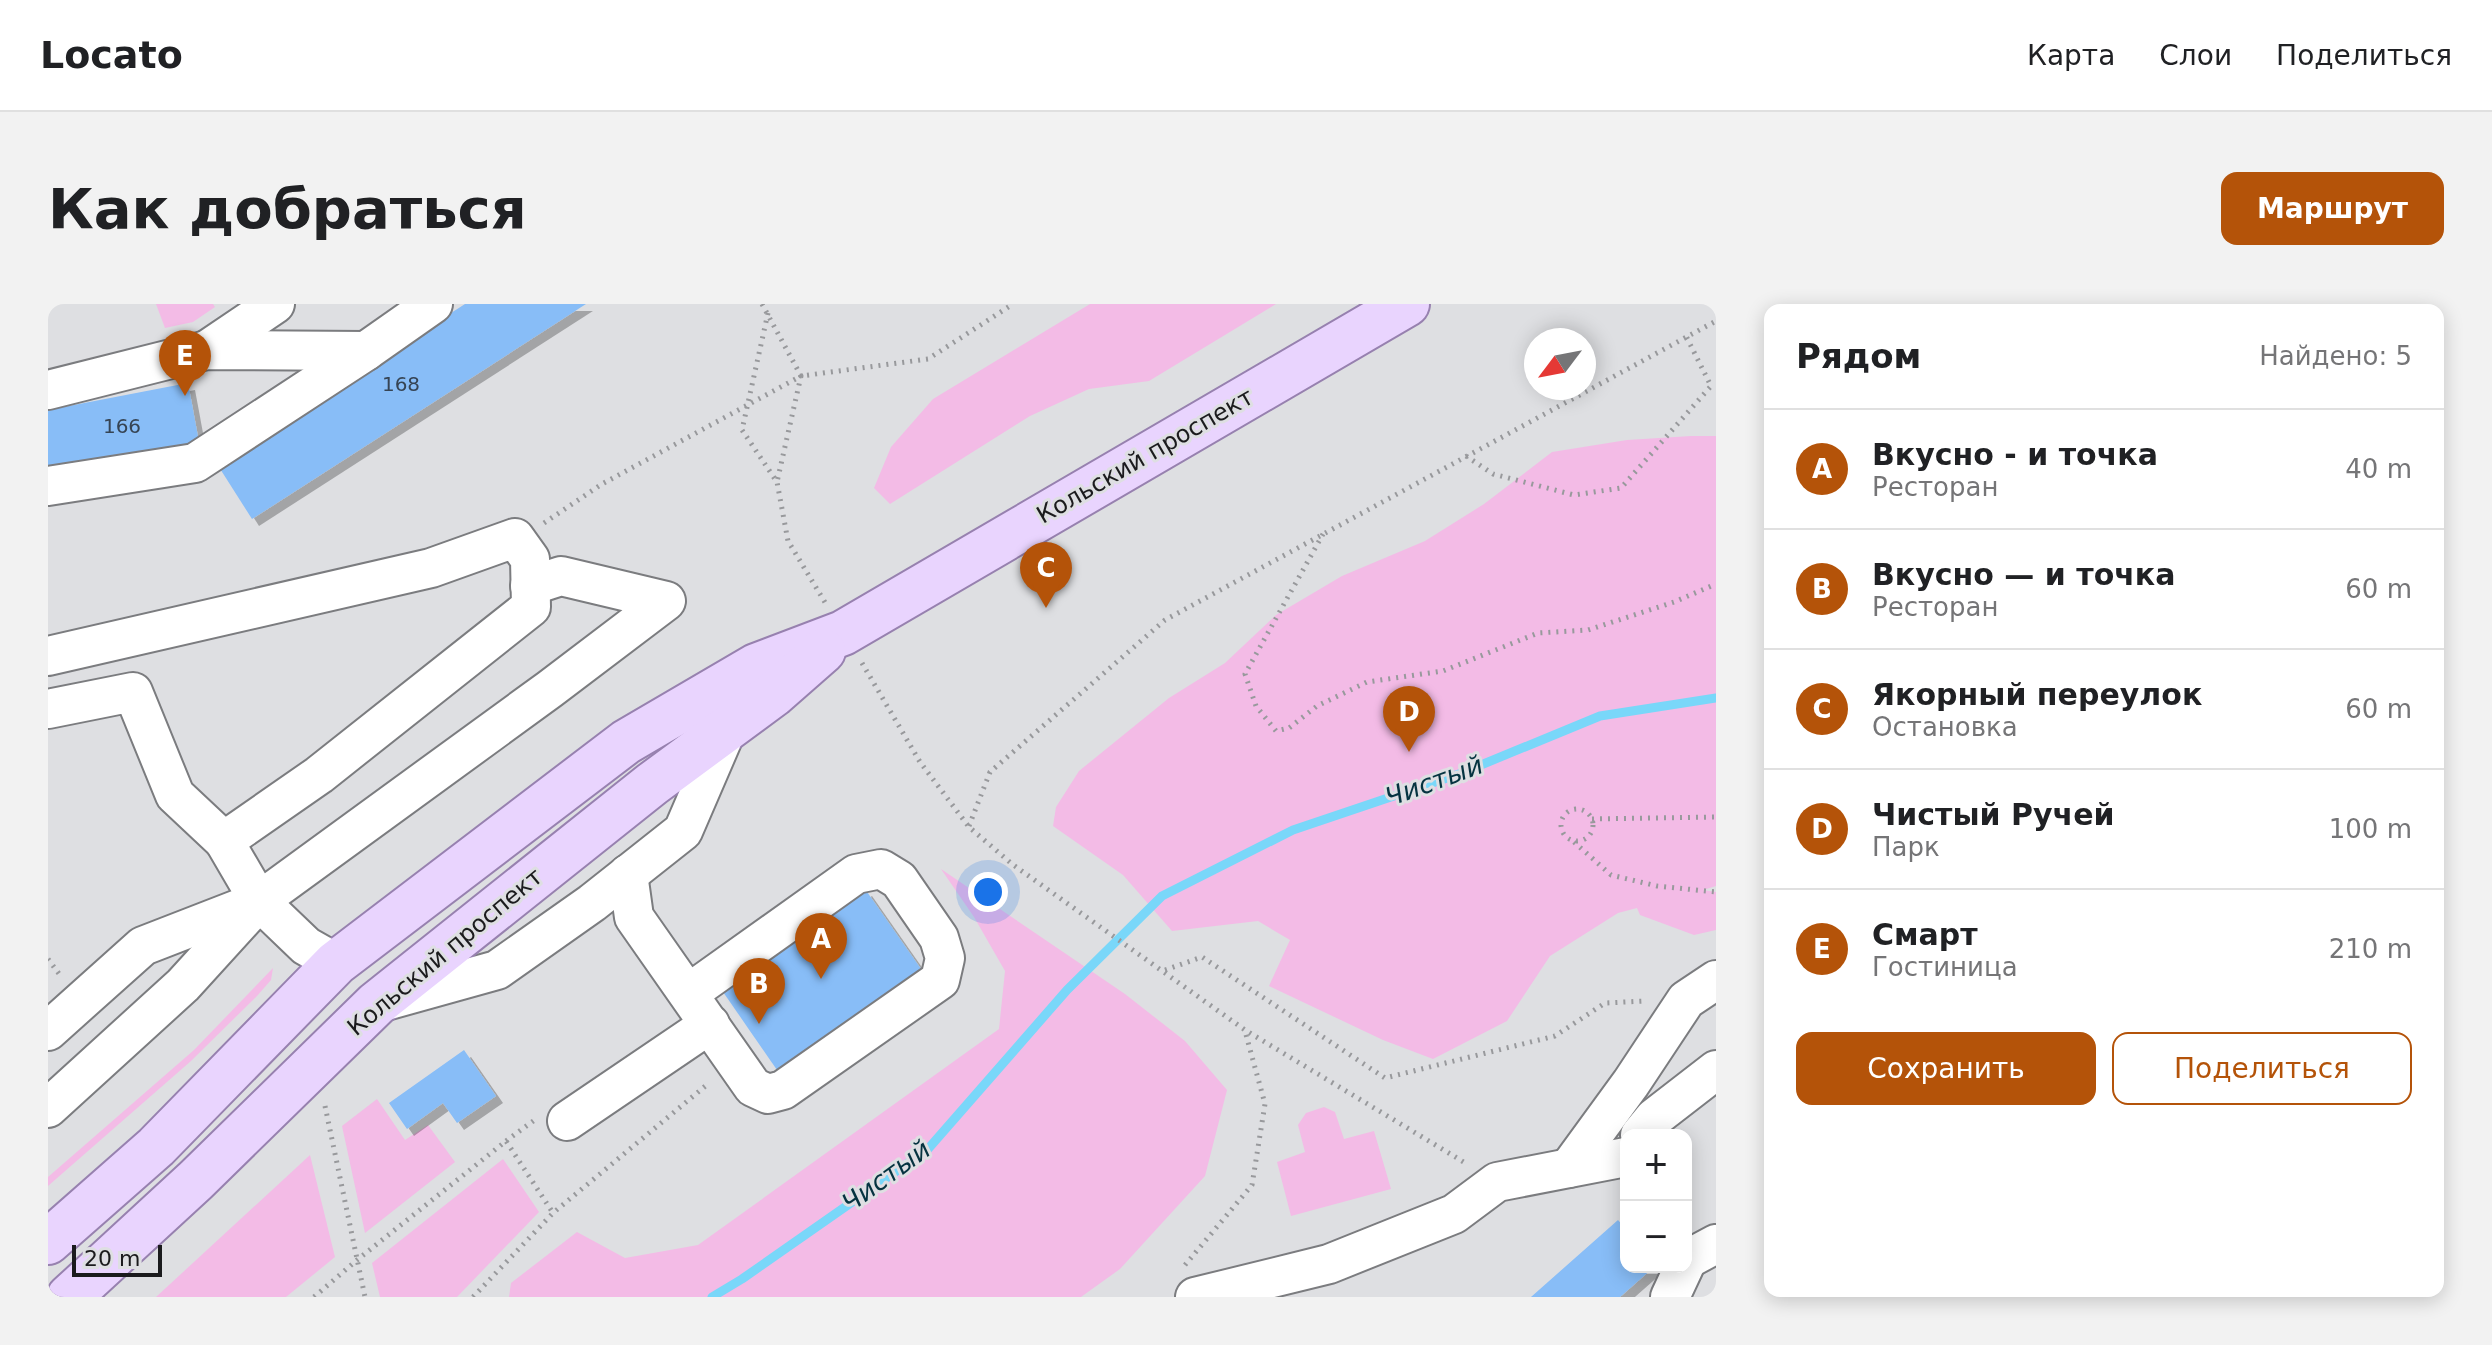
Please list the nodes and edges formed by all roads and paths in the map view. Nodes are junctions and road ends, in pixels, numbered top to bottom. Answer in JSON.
{"nodes":[{"id":1,"x":275,"y":304,"type":"edge"},
{"id":2,"x":433,"y":304,"type":"edge"},
{"id":3,"x":762,"y":304,"type":"edge"},
{"id":4,"x":1013,"y":304,"type":"edge"},
{"id":5,"x":1407,"y":304,"type":"edge"},
{"id":6,"x":768,"y":313,"type":"junction"},
{"id":7,"x":1716,"y":321,"type":"edge"},
{"id":8,"x":1686,"y":336,"type":"junction"},
{"id":9,"x":207,"y":350,"type":"junction"},
{"id":10,"x":366,"y":351,"type":"junction"},
{"id":11,"x":801,"y":376,"type":"junction"},
{"id":12,"x":1714,"y":385,"type":"edge"},
{"id":13,"x":48,"y":390,"type":"edge"},
{"id":14,"x":748,"y":402,"type":"junction"},
{"id":15,"x":1466,"y":456,"type":"junction"},
{"id":16,"x":777,"y":482,"type":"junction"},
{"id":17,"x":48,"y":486,"type":"edge"},
{"id":18,"x":1323,"y":534,"type":"junction"},
{"id":19,"x":515,"y":538,"type":"junction"},
{"id":20,"x":1716,"y":584,"type":"edge"},
{"id":21,"x":530,"y":586,"type":"junction"},
{"id":22,"x":843,"y":633,"type":"junction"},
{"id":23,"x":48,"y":656,"type":"edge"},
{"id":24,"x":48,"y":709,"type":"edge"},
{"id":25,"x":727,"y":729,"type":"junction"},
{"id":26,"x":626,"y":742,"type":"junction"},
{"id":27,"x":652,"y":784,"type":"junction"},
{"id":28,"x":1716,"y":817,"type":"edge"},
{"id":29,"x":1592,"y":819,"type":"junction"},
{"id":30,"x":969,"y":827,"type":"junction"},
{"id":31,"x":224,"y":841,"type":"junction"},
{"id":32,"x":1574,"y":842,"type":"junction"},
{"id":33,"x":628,"y":874,"type":"junction"},
{"id":34,"x":1716,"y":892,"type":"edge"},
{"id":35,"x":259,"y":901,"type":"junction"},
{"id":36,"x":592,"y":903,"type":"junction"},
{"id":37,"x":634,"y":917,"type":"junction"},
{"id":38,"x":48,"y":959,"type":"edge"},
{"id":39,"x":336,"y":963,"type":"junction"},
{"id":40,"x":1164,"y":971,"type":"junction"},
{"id":41,"x":55,"y":981,"type":"dead end"},
{"id":42,"x":1701,"y":990,"type":"edge"},
{"id":43,"x":689,"y":993,"type":"junction"},
{"id":44,"x":376,"y":1004,"type":"junction"},
{"id":45,"x":710,"y":1024,"type":"junction"},
{"id":46,"x":1245,"y":1030,"type":"junction"},
{"id":47,"x":48,"y":1031,"type":"edge"},
{"id":48,"x":736,"y":1061,"type":"junction"},
{"id":49,"x":1716,"y":1070,"type":"edge"},
{"id":50,"x":324,"y":1101,"type":"dead end"},
{"id":51,"x":48,"y":1108,"type":"edge"},
{"id":52,"x":567,"y":1121,"type":"dead end"},
{"id":53,"x":1645,"y":1129,"type":"edge"},
{"id":54,"x":1620,"y":1158,"type":"edge"},
{"id":55,"x":1569,"y":1168,"type":"junction"},
{"id":56,"x":1497,"y":1182,"type":"junction"},
{"id":57,"x":553,"y":1213,"type":"junction"},
{"id":58,"x":48,"y":1242,"type":"edge"},
{"id":59,"x":357,"y":1260,"type":"junction"},
{"id":60,"x":1683,"y":1273,"type":"edge"},
{"id":61,"x":1186,"y":1286,"type":"edge"},
{"id":62,"x":69,"y":1297,"type":"edge"},
{"id":63,"x":314,"y":1297,"type":"edge"},
{"id":64,"x":365,"y":1297,"type":"edge"},
{"id":65,"x":473,"y":1297,"type":"edge"},
{"id":66,"x":1670,"y":1297,"type":"edge"}],
"edges":[{"from":1,"to":9,"type":"street"},
{"from":2,"to":10,"type":"street"},
{"from":3,"to":6,"type":"path"},
{"from":4,"to":11,"type":"path"},
{"from":5,"to":22,"type":"main road","name":"Кольский проспект"},
{"from":6,"to":11,"type":"path"},
{"from":6,"to":14,"type":"path"},
{"from":7,"to":8,"type":"path"},
{"from":8,"to":12,"type":"path"},
{"from":8,"to":15,"type":"path"},
{"from":9,"to":10,"type":"street"},
{"from":9,"to":13,"type":"street"},
{"from":10,"to":17,"type":"street"},
{"from":11,"to":14,"type":"path"},
{"from":11,"to":16,"type":"path"},
{"from":12,"to":15,"type":"path"},
{"from":14,"to":16,"type":"path"},
{"from":14,"to":19,"type":"path"},
{"from":15,"to":18,"type":"path"},
{"from":16,"to":22,"type":"path"},
{"from":18,"to":20,"type":"path"},
{"from":18,"to":30,"type":"path"},
{"from":19,"to":21,"type":"street"},
{"from":19,"to":23,"type":"street"},
{"from":21,"to":31,"type":"street"},
{"from":21,"to":35,"type":"street"},
{"from":22,"to":25,"type":"main road","name":"Кольский проспект"},
{"from":22,"to":26,"type":"main road","name":"Кольский проспект"},
{"from":22,"to":30,"type":"path"},
{"from":24,"to":31,"type":"street"},
{"from":25,"to":27,"type":"main road","name":"Кольский проспект"},
{"from":25,"to":33,"type":"street"},
{"from":26,"to":27,"type":"main road"},
{"from":26,"to":39,"type":"main road","name":"Кольский проспект"},
{"from":27,"to":44,"type":"main road","name":"Кольский проспект"},
{"from":28,"to":29,"type":"path"},
{"from":29,"to":32,"type":"path"},
{"from":29,"to":32,"type":"path"},
{"from":30,"to":40,"type":"path"},
{"from":31,"to":35,"type":"street"},
{"from":32,"to":34,"type":"path"},
{"from":33,"to":36,"type":"street"},
{"from":33,"to":37,"type":"street"},
{"from":35,"to":39,"type":"street"},
{"from":35,"to":47,"type":"street"},
{"from":35,"to":51,"type":"street"},
{"from":36,"to":37,"type":"street"},
{"from":36,"to":44,"type":"street"},
{"from":37,"to":43,"type":"street"},
{"from":38,"to":41,"type":"path"},
{"from":39,"to":58,"type":"main road","name":"Кольский проспект"},
{"from":40,"to":42,"type":"path"},
{"from":40,"to":46,"type":"path"},
{"from":42,"to":55,"type":"street"},
{"from":43,"to":45,"type":"street"},
{"from":43,"to":48,"type":"street"},
{"from":44,"to":62,"type":"main road","name":"Кольский проспект"},
{"from":45,"to":48,"type":"street"},
{"from":45,"to":52,"type":"street"},
{"from":46,"to":56,"type":"path"},
{"from":46,"to":61,"type":"path"},
{"from":48,"to":57,"type":"path"},
{"from":49,"to":53,"type":"street"},
{"from":50,"to":59,"type":"path"},
{"from":54,"to":55,"type":"street"},
{"from":55,"to":56,"type":"street"},
{"from":56,"to":61,"type":"street"},
{"from":57,"to":59,"type":"path"},
{"from":57,"to":65,"type":"path"},
{"from":59,"to":63,"type":"path"},
{"from":59,"to":64,"type":"path"},
{"from":60,"to":66,"type":"street"}]}
